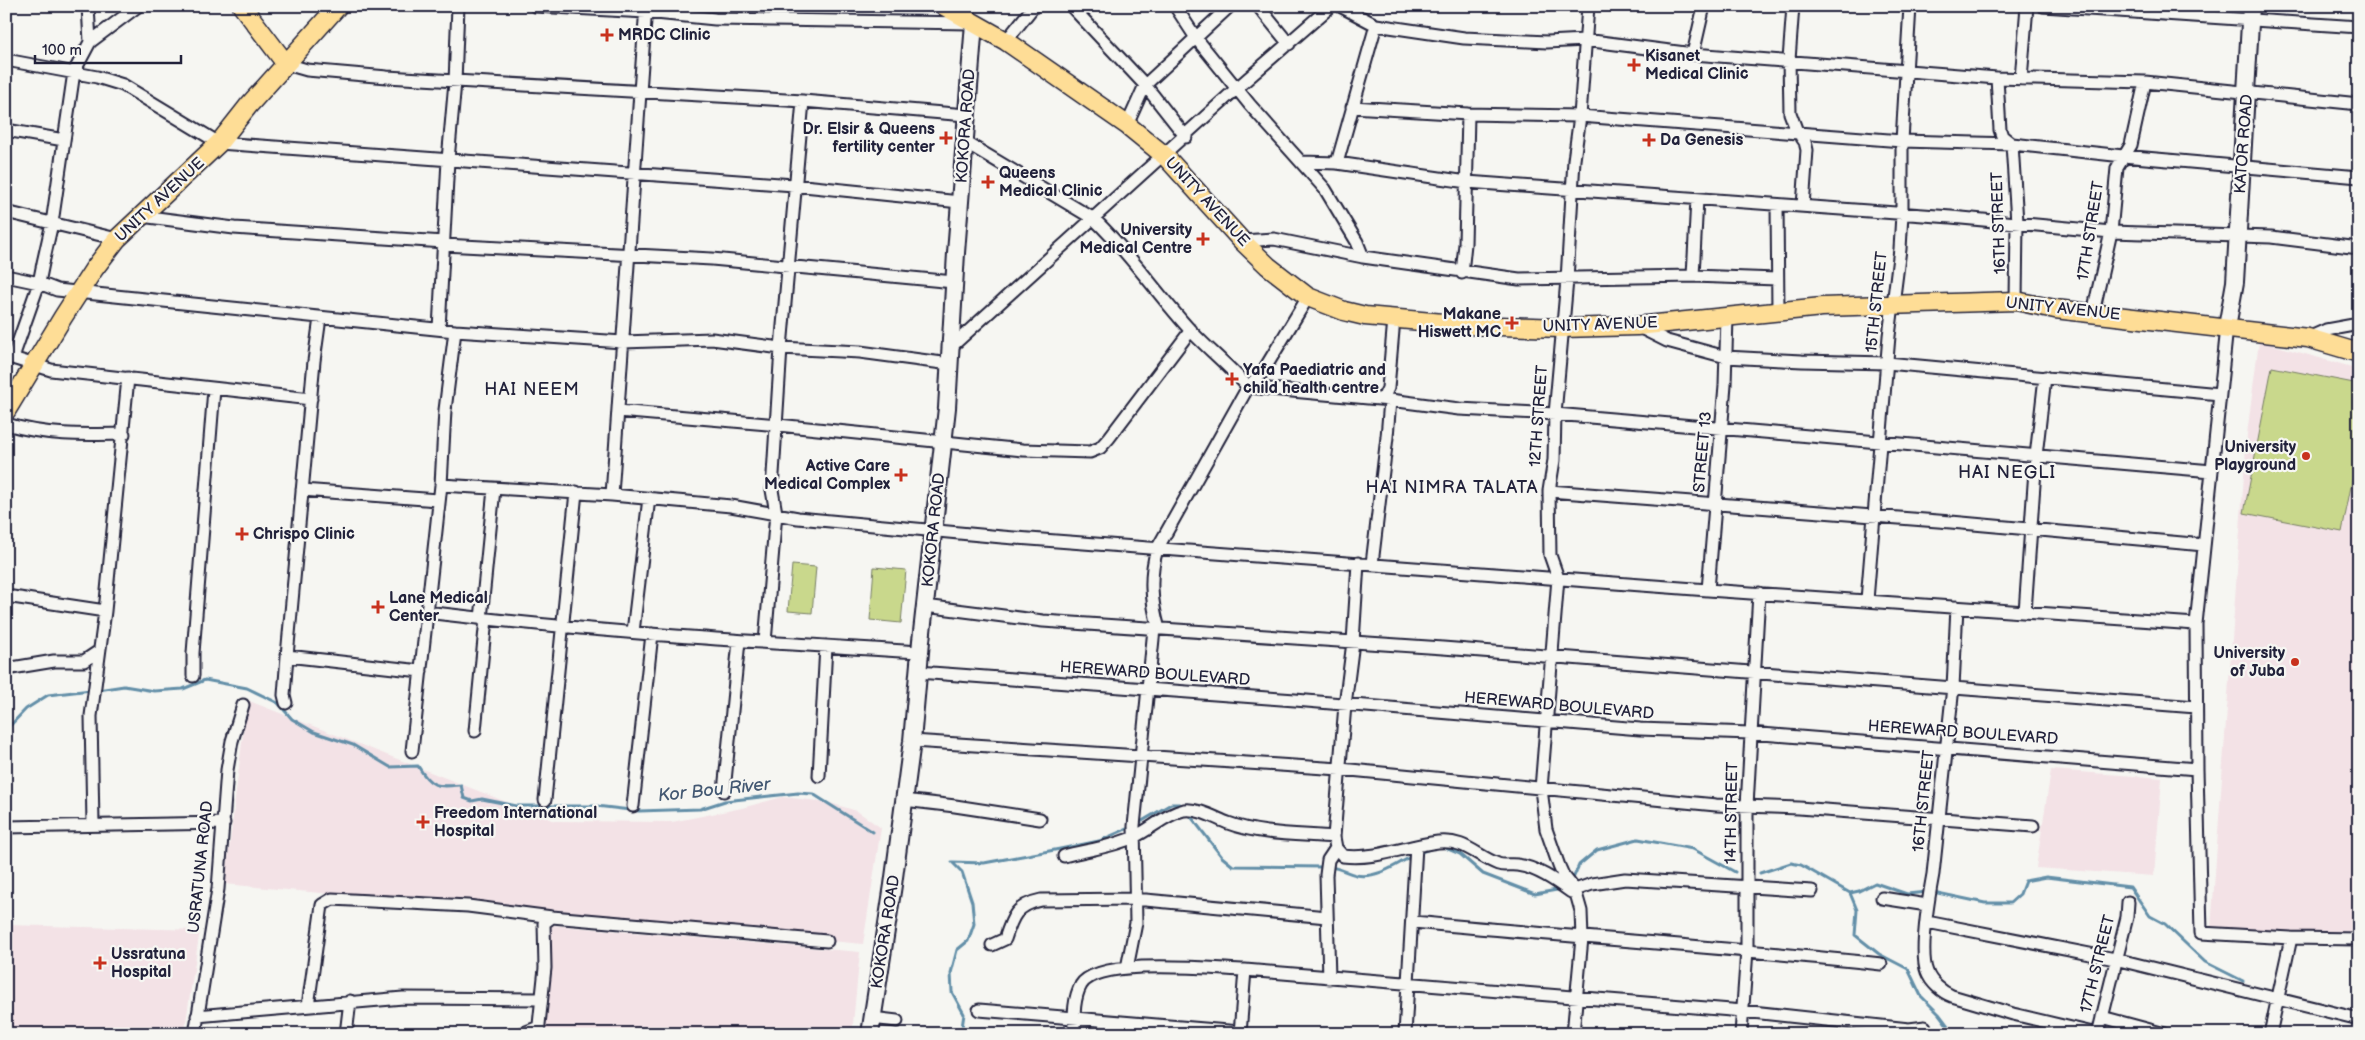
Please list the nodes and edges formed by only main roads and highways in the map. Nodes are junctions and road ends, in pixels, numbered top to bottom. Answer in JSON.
{"nodes":[{"id":1,"x":242,"y":6,"type":"edge"},
{"id":2,"x":338,"y":6,"type":"edge"},
{"id":3,"x":944,"y":6,"type":"edge"},
{"id":4,"x":286,"y":64,"type":"junction"},
{"id":5,"x":2359,"y":353,"type":"edge"},
{"id":6,"x":6,"y":411,"type":"edge"}],
"edges":[{"from":1,"to":4,"type":"main road"},
{"from":2,"to":4,"type":"main road","name":"UNITY AVENUE"},
{"from":3,"to":5,"type":"main road","name":"UNITY AVENUE"},
{"from":4,"to":6,"type":"main road","name":"UNITY AVENUE"}]}
